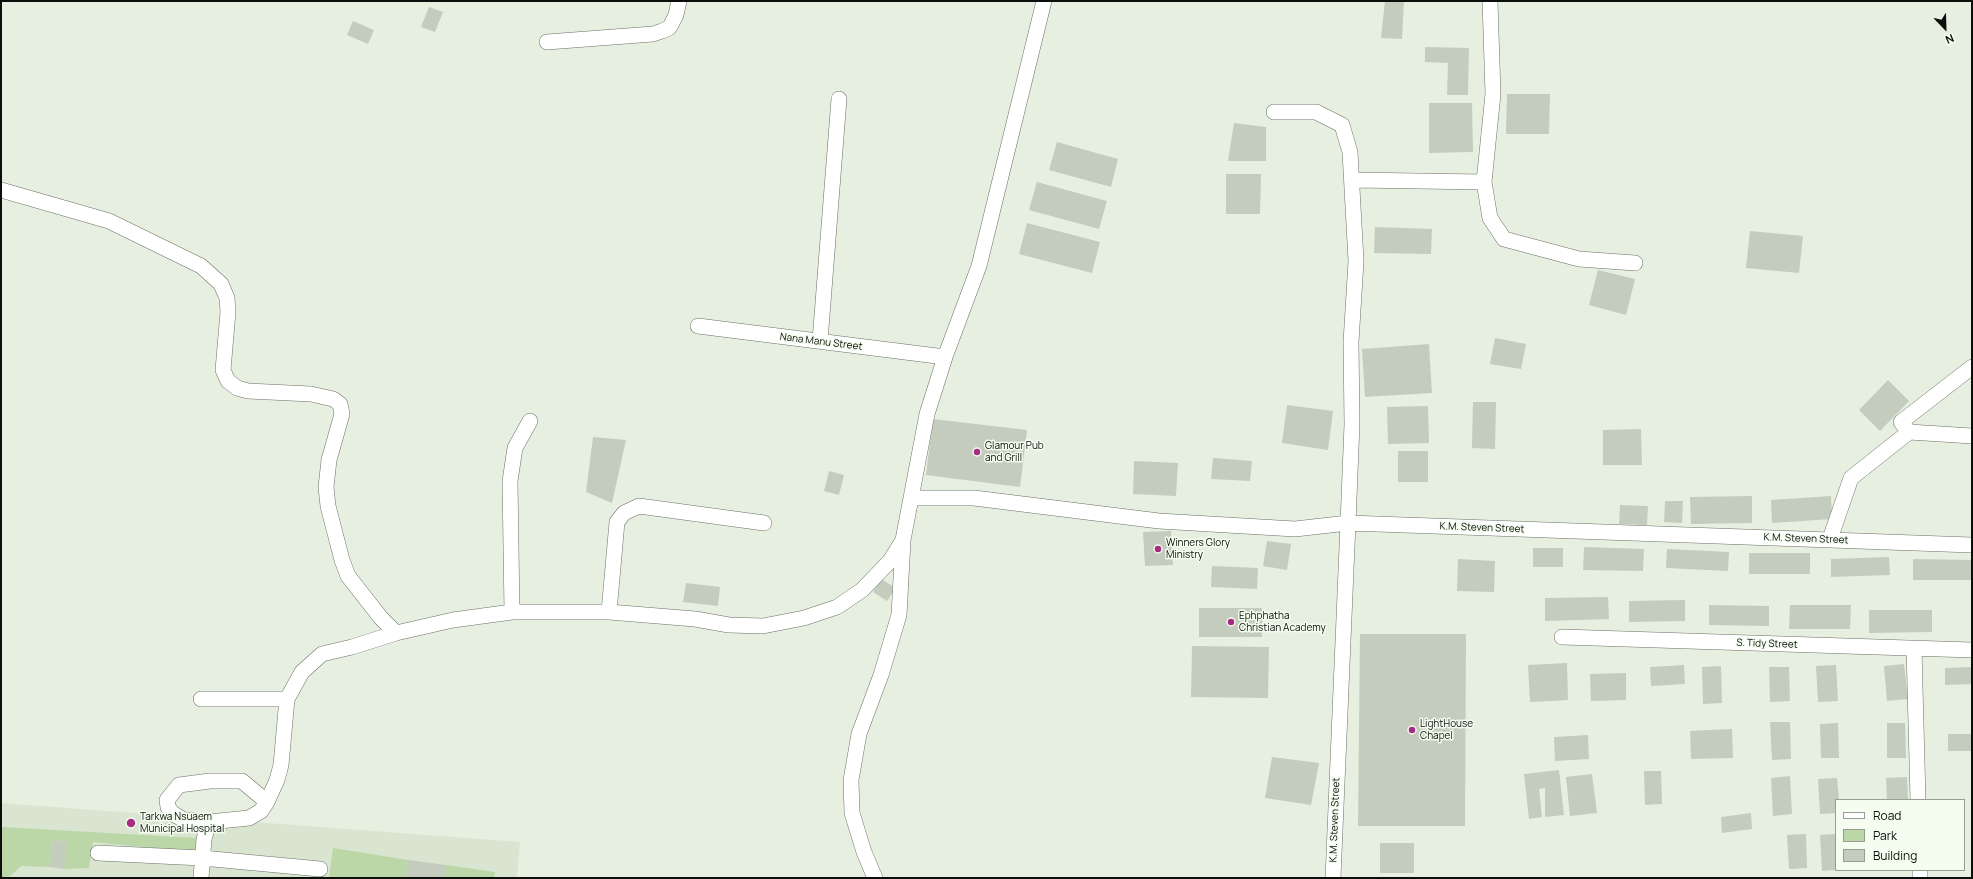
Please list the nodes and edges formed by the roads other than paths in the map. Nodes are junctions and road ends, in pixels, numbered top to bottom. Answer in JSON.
{"nodes":[{"id":1,"x":679,"y":1,"type":"edge"},
{"id":2,"x":1044,"y":1,"type":"edge"},
{"id":3,"x":1490,"y":1,"type":"edge"},
{"id":4,"x":547,"y":42,"type":"dead end"},
{"id":5,"x":839,"y":99,"type":"dead end"},
{"id":6,"x":1274,"y":112,"type":"dead end"},
{"id":7,"x":1353,"y":180,"type":"junction"},
{"id":8,"x":1484,"y":182,"type":"junction"},
{"id":9,"x":1,"y":190,"type":"edge"},
{"id":10,"x":1635,"y":263,"type":"dead end"},
{"id":11,"x":698,"y":326,"type":"dead end"},
{"id":12,"x":820,"y":341,"type":"junction"},
{"id":13,"x":945,"y":356,"type":"junction"},
{"id":14,"x":1972,"y":367,"type":"edge"},
{"id":15,"x":530,"y":421,"type":"dead end"},
{"id":16,"x":1909,"y":432,"type":"junction"},
{"id":17,"x":1972,"y":436,"type":"edge"},
{"id":18,"x":912,"y":498,"type":"junction"},
{"id":19,"x":764,"y":523,"type":"dead end"},
{"id":20,"x":1348,"y":523,"type":"junction"},
{"id":21,"x":1830,"y":539,"type":"junction"},
{"id":22,"x":903,"y":540,"type":"junction"},
{"id":23,"x":1972,"y":545,"type":"edge"},
{"id":24,"x":512,"y":612,"type":"junction"},
{"id":25,"x":610,"y":612,"type":"junction"},
{"id":26,"x":396,"y":633,"type":"junction"},
{"id":27,"x":1562,"y":636,"type":"dead end"},
{"id":28,"x":1914,"y":649,"type":"junction"},
{"id":29,"x":1972,"y":650,"type":"edge"},
{"id":30,"x":201,"y":699,"type":"dead end"},
{"id":31,"x":287,"y":699,"type":"junction"},
{"id":32,"x":1918,"y":799,"type":"edge"},
{"id":33,"x":267,"y":802,"type":"junction"},
{"id":34,"x":209,"y":822,"type":"junction"},
{"id":35,"x":98,"y":853,"type":"dead end"},
{"id":36,"x":202,"y":858,"type":"junction"},
{"id":37,"x":320,"y":869,"type":"dead end"},
{"id":38,"x":201,"y":878,"type":"edge"},
{"id":39,"x":875,"y":878,"type":"edge"},
{"id":40,"x":1333,"y":878,"type":"edge"}],
"edges":[{"from":1,"to":4,"type":"street"},
{"from":2,"to":13,"type":"street"},
{"from":3,"to":8,"type":"street"},
{"from":5,"to":12,"type":"street"},
{"from":6,"to":7,"type":"street"},
{"from":7,"to":8,"type":"street"},
{"from":7,"to":20,"type":"street"},
{"from":8,"to":10,"type":"street"},
{"from":9,"to":26,"type":"street"},
{"from":11,"to":12,"type":"street","name":"Nana Manu Street"},
{"from":12,"to":13,"type":"street","name":"Nana Manu Street"},
{"from":13,"to":18,"type":"street"},
{"from":14,"to":16,"type":"street"},
{"from":15,"to":24,"type":"street"},
{"from":16,"to":17,"type":"street"},
{"from":16,"to":21,"type":"street"},
{"from":18,"to":20,"type":"street"},
{"from":18,"to":22,"type":"street"},
{"from":19,"to":25,"type":"street"},
{"from":20,"to":21,"type":"street","name":"K.M. Steven Street"},
{"from":20,"to":40,"type":"street","name":"K.M. Steven Street"},
{"from":21,"to":23,"type":"street","name":"K.M. Steven Street"},
{"from":22,"to":25,"type":"street"},
{"from":22,"to":39,"type":"street"},
{"from":24,"to":25,"type":"street"},
{"from":24,"to":26,"type":"street"},
{"from":26,"to":31,"type":"street"},
{"from":27,"to":28,"type":"street","name":"S. Tidy Street"},
{"from":28,"to":29,"type":"street","name":"S. Tidy Street"},
{"from":28,"to":32,"type":"street"},
{"from":30,"to":31,"type":"street"},
{"from":31,"to":33,"type":"street"},
{"from":33,"to":34,"type":"street"},
{"from":33,"to":34,"type":"street"},
{"from":34,"to":36,"type":"street"},
{"from":35,"to":36,"type":"street"},
{"from":36,"to":37,"type":"street"},
{"from":36,"to":38,"type":"street"}]}
